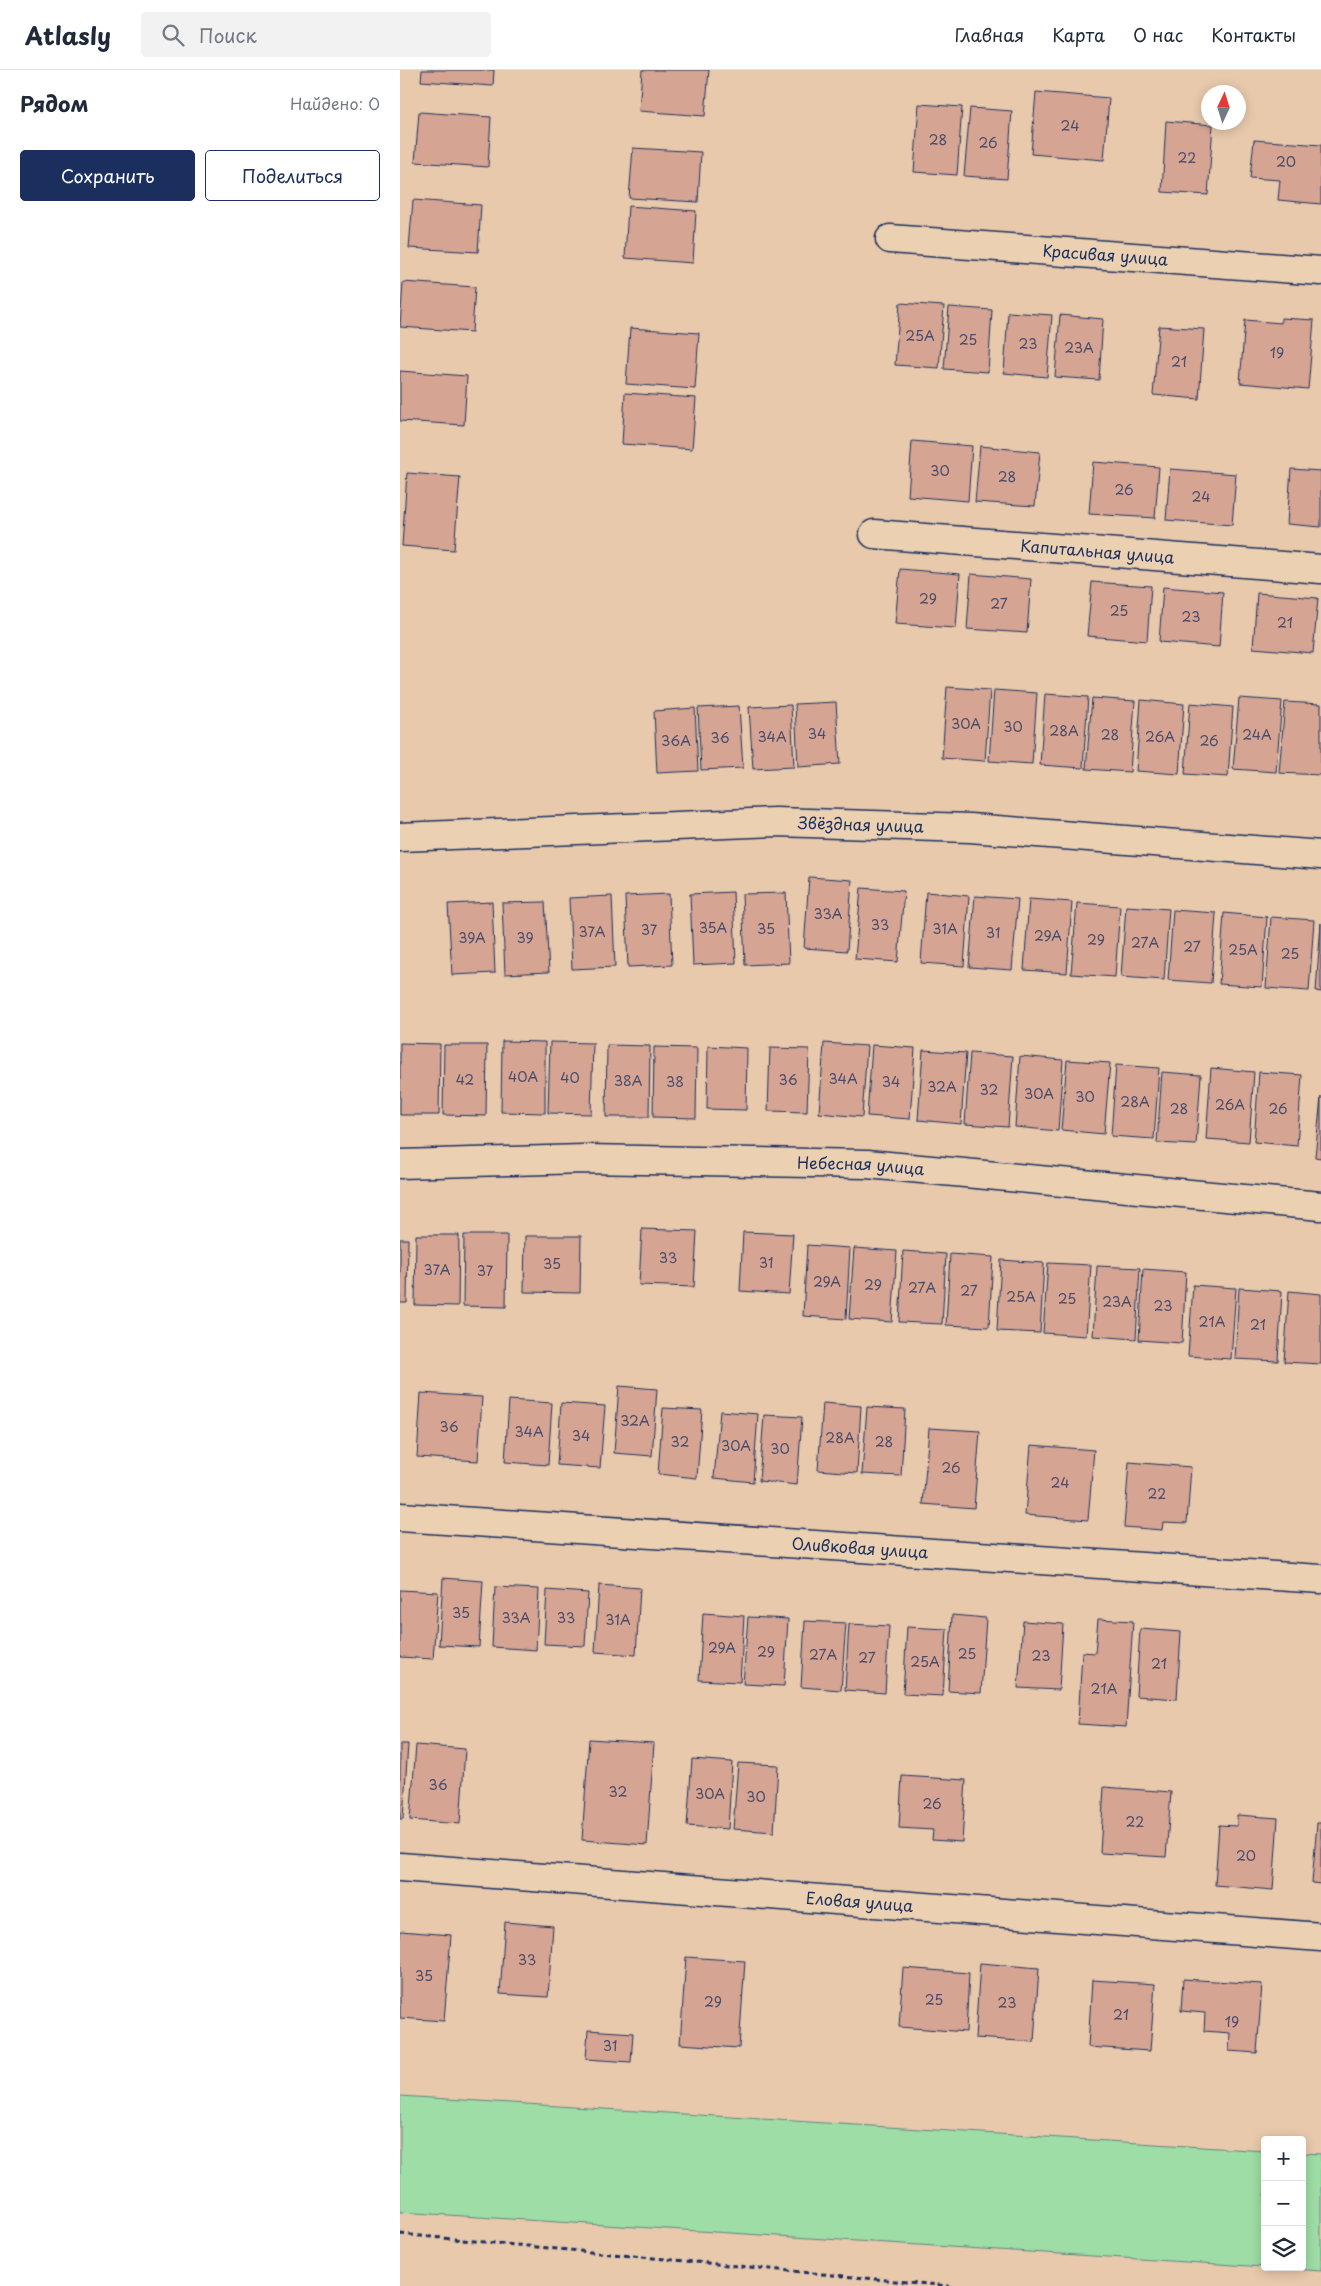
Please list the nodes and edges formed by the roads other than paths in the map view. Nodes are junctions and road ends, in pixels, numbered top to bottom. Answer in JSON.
{"nodes":[{"id":1,"x":890,"y":239,"type":"dead end"},
{"id":2,"x":1321,"y":271,"type":"edge"},
{"id":3,"x":874,"y":534,"type":"dead end"},
{"id":4,"x":1321,"y":569,"type":"edge"},
{"id":5,"x":400,"y":837,"type":"edge"},
{"id":6,"x":1321,"y":855,"type":"edge"},
{"id":7,"x":400,"y":1164,"type":"edge"},
{"id":8,"x":1321,"y":1206,"type":"edge"},
{"id":9,"x":400,"y":1517,"type":"edge"},
{"id":10,"x":1321,"y":1579,"type":"edge"},
{"id":11,"x":400,"y":1867,"type":"edge"},
{"id":12,"x":1321,"y":1937,"type":"edge"}],
"edges":[{"from":1,"to":2,"type":"street","name":"Красивая улица"},
{"from":3,"to":4,"type":"street","name":"Капитальная улица"},
{"from":5,"to":6,"type":"street","name":"Звёздная улица"},
{"from":7,"to":8,"type":"street","name":"Небесная улица"},
{"from":9,"to":10,"type":"street","name":"Оливковая улица"},
{"from":11,"to":12,"type":"street","name":"Еловая улица"}]}
